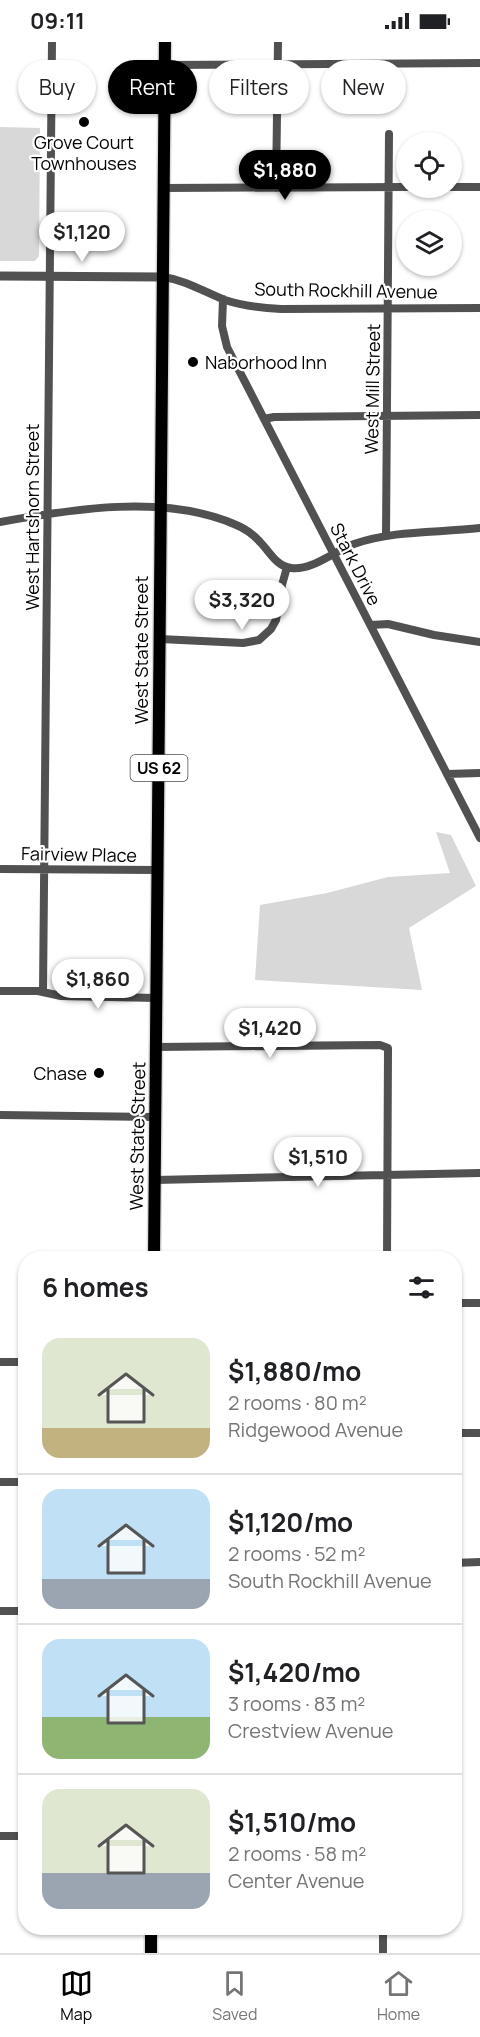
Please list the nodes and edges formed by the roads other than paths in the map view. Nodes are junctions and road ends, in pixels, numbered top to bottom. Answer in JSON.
{"nodes":[{"id":1,"x":52,"y":42,"type":"edge"},
{"id":2,"x":165,"y":42,"type":"edge"},
{"id":3,"x":278,"y":42,"type":"edge"},
{"id":4,"x":165,"y":60,"type":"edge"},
{"id":5,"x":278,"y":60,"type":"edge"},
{"id":6,"x":480,"y":63,"type":"edge"},
{"id":7,"x":309,"y":64,"type":"edge"},
{"id":8,"x":165,"y":114,"type":"edge"},
{"id":9,"x":277,"y":114,"type":"edge"},
{"id":10,"x":389,"y":134,"type":"dead end"},
{"id":11,"x":462,"y":187,"type":"edge"},
{"id":12,"x":480,"y":187,"type":"edge"},
{"id":13,"x":276,"y":188,"type":"junction"},
{"id":14,"x":389,"y":188,"type":"junction"},
{"id":15,"x":396,"y":188,"type":"edge"},
{"id":16,"x":164,"y":189,"type":"junction"},
{"id":17,"x":0,"y":276,"type":"edge"},
{"id":18,"x":50,"y":276,"type":"junction"},
{"id":19,"x":163,"y":278,"type":"junction"},
{"id":20,"x":223,"y":299,"type":"junction"},
{"id":21,"x":387,"y":308,"type":"junction"},
{"id":22,"x":480,"y":308,"type":"edge"},
{"id":23,"x":480,"y":415,"type":"edge"},
{"id":24,"x":386,"y":417,"type":"junction"},
{"id":25,"x":264,"y":419,"type":"junction"},
{"id":26,"x":160,"y":508,"type":"junction"},
{"id":27,"x":46,"y":514,"type":"junction"},
{"id":28,"x":0,"y":522,"type":"edge"},
{"id":29,"x":480,"y":528,"type":"edge"},
{"id":30,"x":386,"y":536,"type":"junction"},
{"id":31,"x":333,"y":553,"type":"junction"},
{"id":32,"x":287,"y":567,"type":"junction"},
{"id":33,"x":370,"y":626,"type":"junction"},
{"id":34,"x":160,"y":639,"type":"junction"},
{"id":35,"x":480,"y":642,"type":"edge"},
{"id":36,"x":480,"y":773,"type":"edge"},
{"id":37,"x":447,"y":774,"type":"junction"},
{"id":38,"x":480,"y":838,"type":"edge"},
{"id":39,"x":0,"y":869,"type":"edge"},
{"id":40,"x":44,"y":869,"type":"junction"},
{"id":41,"x":158,"y":870,"type":"junction"},
{"id":42,"x":0,"y":991,"type":"edge"},
{"id":43,"x":43,"y":992,"type":"junction"},
{"id":44,"x":157,"y":998,"type":"junction"},
{"id":45,"x":156,"y":1047,"type":"junction"},
{"id":46,"x":0,"y":1115,"type":"edge"},
{"id":47,"x":155,"y":1117,"type":"junction"},
{"id":48,"x":480,"y":1173,"type":"edge"},
{"id":49,"x":387,"y":1174,"type":"junction"},
{"id":50,"x":155,"y":1180,"type":"junction"},
{"id":51,"x":154,"y":1251,"type":"edge"},
{"id":52,"x":387,"y":1251,"type":"edge"},
{"id":53,"x":462,"y":1303,"type":"edge"},
{"id":54,"x":480,"y":1303,"type":"edge"},
{"id":55,"x":0,"y":1362,"type":"edge"},
{"id":56,"x":18,"y":1362,"type":"edge"},
{"id":57,"x":462,"y":1433,"type":"edge"},
{"id":58,"x":480,"y":1433,"type":"edge"},
{"id":59,"x":0,"y":1482,"type":"edge"},
{"id":60,"x":18,"y":1482,"type":"edge"},
{"id":61,"x":480,"y":1562,"type":"edge"},
{"id":62,"x":462,"y":1563,"type":"edge"},
{"id":63,"x":0,"y":1611,"type":"edge"},
{"id":64,"x":18,"y":1611,"type":"edge"},
{"id":65,"x":0,"y":1836,"type":"edge"},
{"id":66,"x":18,"y":1836,"type":"edge"},
{"id":67,"x":151,"y":1935,"type":"edge"},
{"id":68,"x":383,"y":1935,"type":"edge"},
{"id":69,"x":151,"y":1953,"type":"edge"},
{"id":70,"x":383,"y":1953,"type":"edge"}],
"edges":[{"from":1,"to":18,"type":"street","name":"West Hartshorn Street"},
{"from":2,"to":4,"type":"highway","name":"West State Street","number":"US 62"},
{"from":3,"to":5,"type":"street"},
{"from":6,"to":7,"type":"street"},
{"from":8,"to":16,"type":"highway","name":"West State Street","number":"US 62"},
{"from":9,"to":13,"type":"street"},
{"from":10,"to":14,"type":"street","name":"West Mill Street"},
{"from":11,"to":12,"type":"street"},
{"from":13,"to":14,"type":"street"},
{"from":13,"to":16,"type":"street"},
{"from":14,"to":15,"type":"street"},
{"from":14,"to":21,"type":"street","name":"West Mill Street"},
{"from":16,"to":19,"type":"highway","name":"West State Street","number":"US 62"},
{"from":17,"to":18,"type":"street","name":"South Rockhill Avenue"},
{"from":18,"to":19,"type":"street","name":"South Rockhill Avenue"},
{"from":18,"to":27,"type":"street","name":"West Hartshorn Street"},
{"from":19,"to":20,"type":"street","name":"South Rockhill Avenue"},
{"from":19,"to":26,"type":"highway","name":"West State Street","number":"US 62"},
{"from":20,"to":21,"type":"street","name":"South Rockhill Avenue"},
{"from":20,"to":25,"type":"street","name":"Stark Drive"},
{"from":21,"to":22,"type":"street","name":"South Rockhill Avenue"},
{"from":21,"to":24,"type":"street","name":"West Mill Street"},
{"from":23,"to":24,"type":"street"},
{"from":24,"to":25,"type":"street"},
{"from":24,"to":30,"type":"street","name":"West Mill Street"},
{"from":25,"to":31,"type":"street","name":"Stark Drive"},
{"from":26,"to":27,"type":"street"},
{"from":26,"to":32,"type":"street"},
{"from":26,"to":34,"type":"highway","name":"West State Street","number":"US 62"},
{"from":27,"to":28,"type":"street"},
{"from":27,"to":40,"type":"street","name":"West Hartshorn Street"},
{"from":29,"to":30,"type":"street"},
{"from":30,"to":31,"type":"street"},
{"from":31,"to":32,"type":"street"},
{"from":31,"to":33,"type":"street","name":"Stark Drive"},
{"from":32,"to":34,"type":"street"},
{"from":33,"to":35,"type":"street"},
{"from":33,"to":37,"type":"street","name":"Stark Drive"},
{"from":34,"to":41,"type":"highway","name":"West State Street","number":"US 62"},
{"from":36,"to":37,"type":"street"},
{"from":37,"to":38,"type":"street","name":"Stark Drive"},
{"from":39,"to":40,"type":"street","name":"Fairview Place"},
{"from":40,"to":41,"type":"street","name":"Fairview Place"},
{"from":40,"to":43,"type":"street","name":"West Hartshorn Street"},
{"from":41,"to":44,"type":"highway","name":"West State Street","number":"US 62"},
{"from":42,"to":43,"type":"street"},
{"from":43,"to":44,"type":"street"},
{"from":44,"to":45,"type":"highway","name":"West State Street","number":"US 62"},
{"from":45,"to":47,"type":"highway","name":"West State Street","number":"US 62"},
{"from":45,"to":49,"type":"street"},
{"from":46,"to":47,"type":"street"},
{"from":47,"to":50,"type":"highway","name":"West State Street","number":"US 62"},
{"from":48,"to":49,"type":"street"},
{"from":49,"to":50,"type":"street"},
{"from":49,"to":52,"type":"street"},
{"from":50,"to":51,"type":"highway","name":"West State Street","number":"US 62"},
{"from":53,"to":54,"type":"street"},
{"from":55,"to":56,"type":"street"},
{"from":57,"to":58,"type":"street"},
{"from":59,"to":60,"type":"street"},
{"from":61,"to":62,"type":"street"},
{"from":63,"to":64,"type":"street"},
{"from":65,"to":66,"type":"street"},
{"from":67,"to":69,"type":"highway"},
{"from":68,"to":70,"type":"street"}]}
